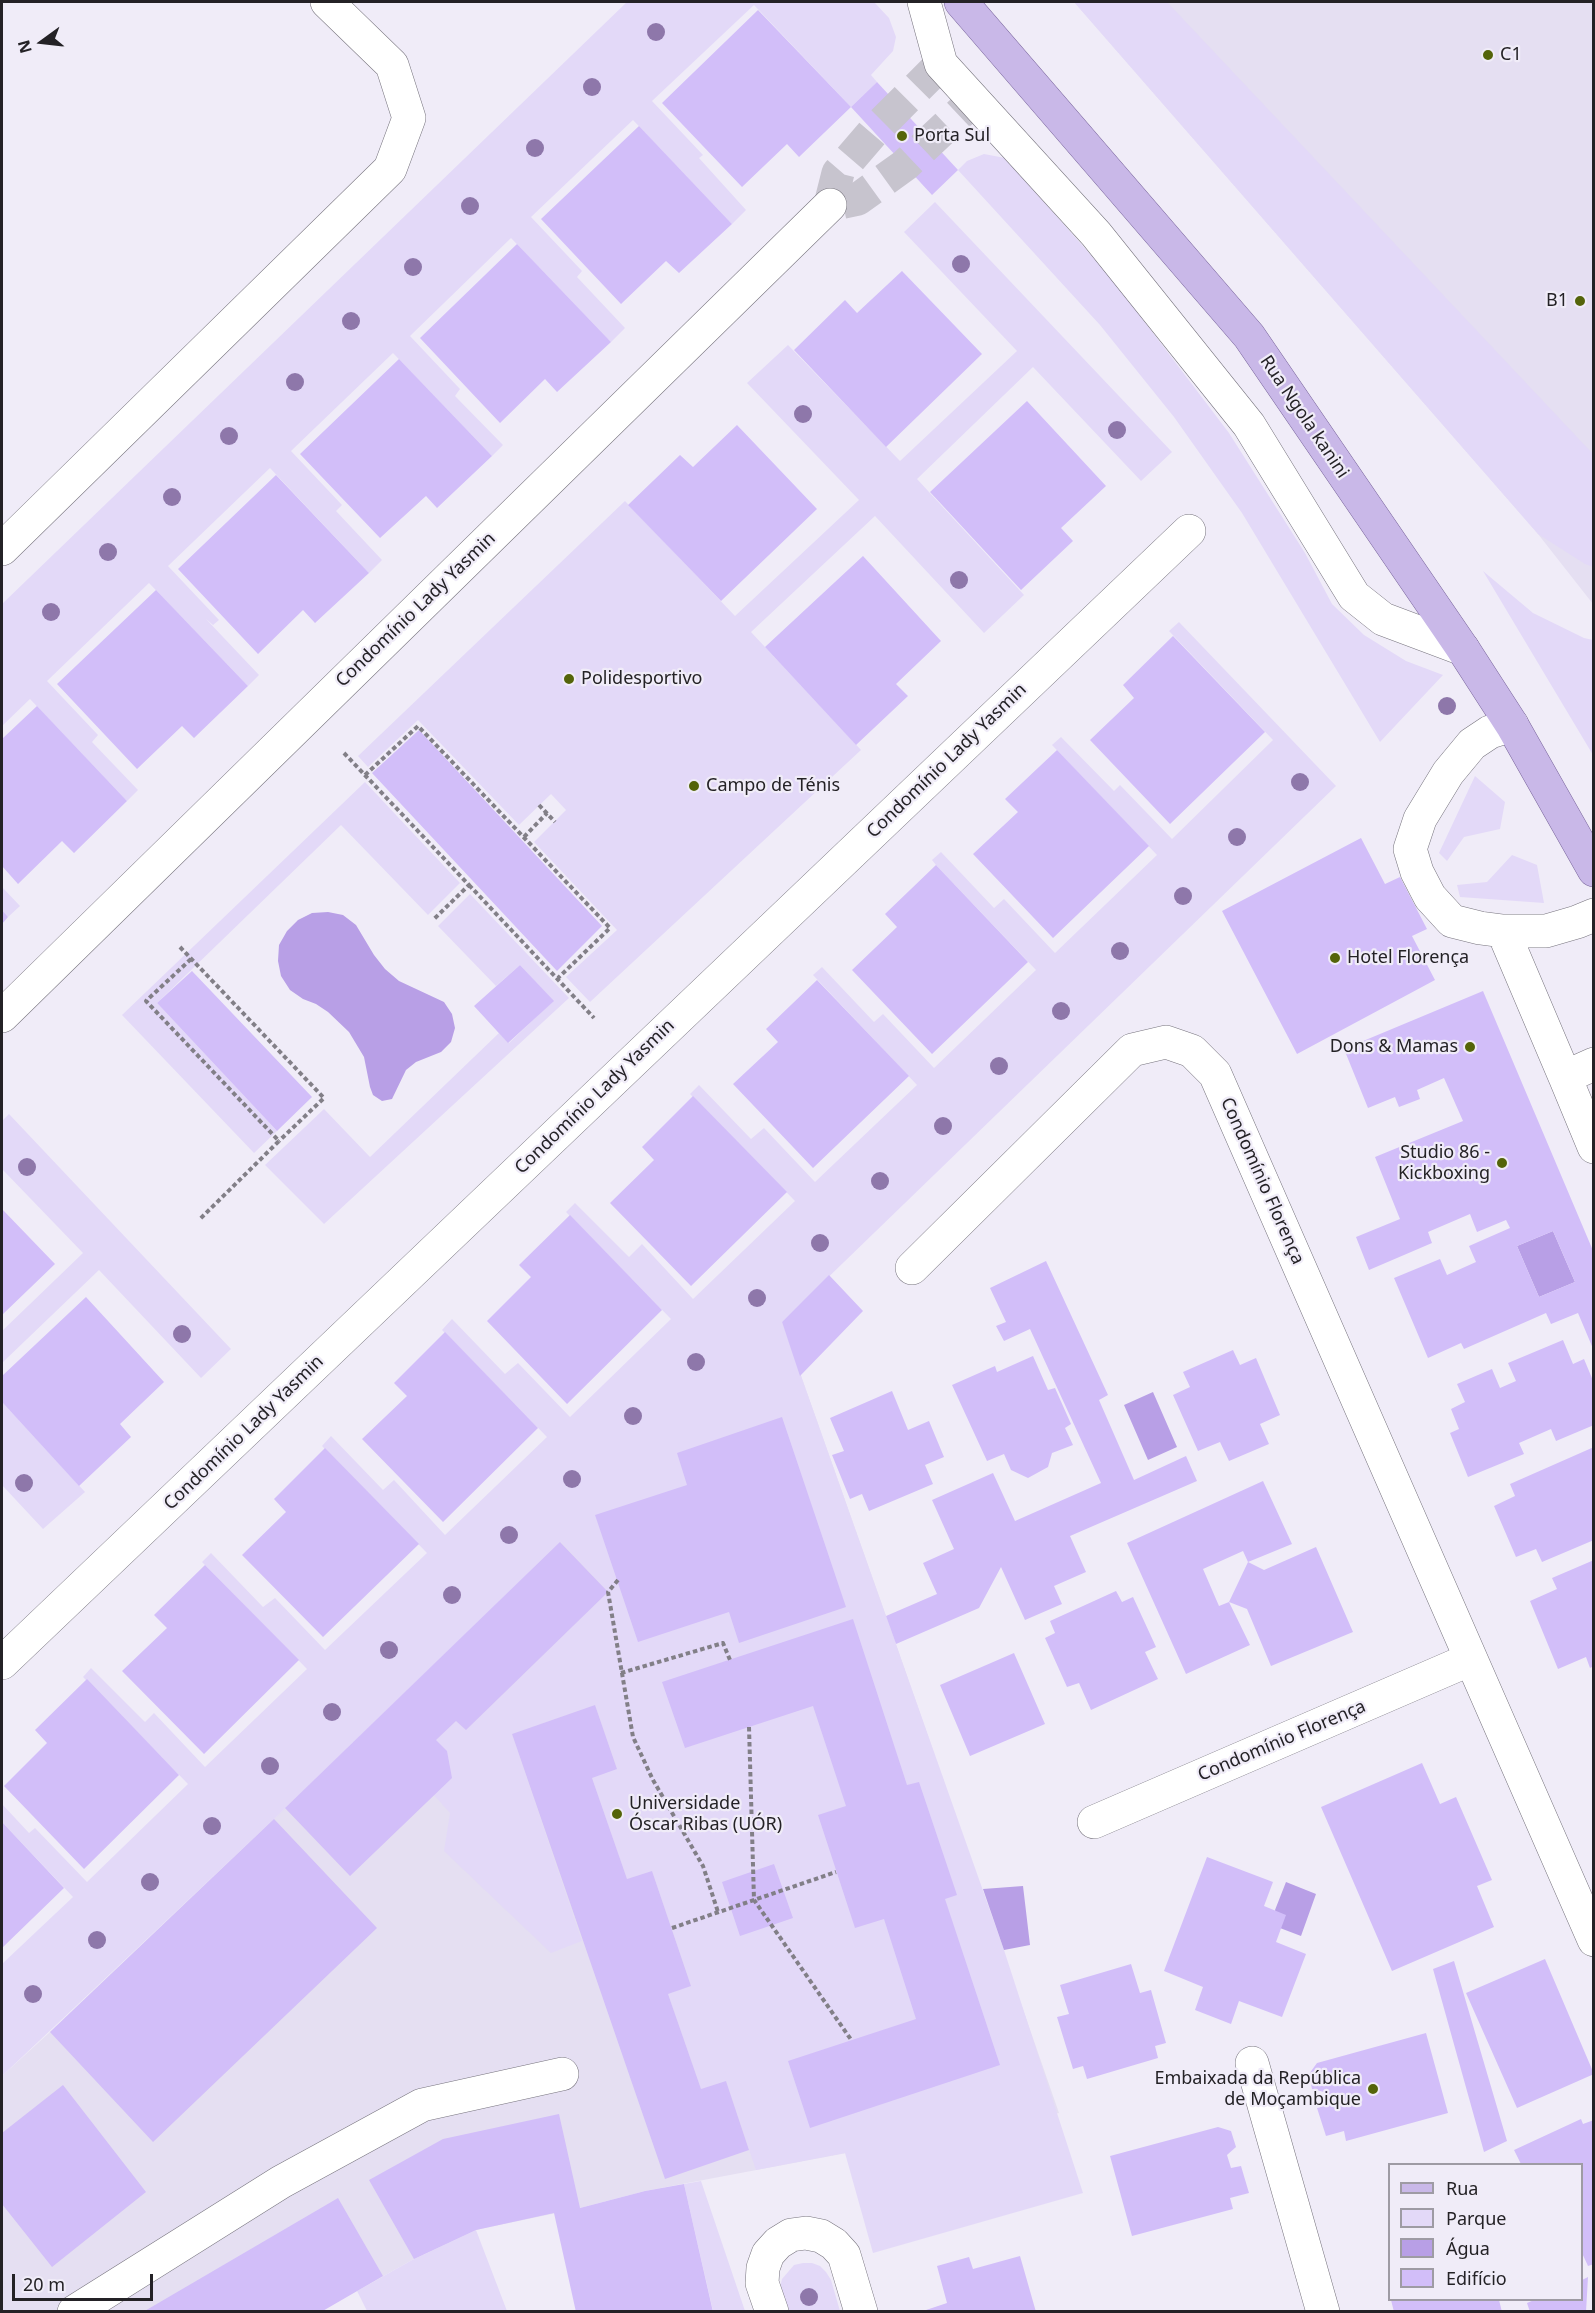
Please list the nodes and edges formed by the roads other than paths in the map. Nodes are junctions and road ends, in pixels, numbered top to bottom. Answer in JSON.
{"nodes":[{"id":1,"x":327,"y":2,"type":"edge"},
{"id":2,"x":924,"y":2,"type":"edge"},
{"id":3,"x":961,"y":2,"type":"edge"},
{"id":4,"x":830,"y":205,"type":"dead end"},
{"id":5,"x":1189,"y":531,"type":"dead end"},
{"id":6,"x":2,"y":549,"type":"edge"},
{"id":7,"x":1463,"y":649,"type":"junction"},
{"id":8,"x":1512,"y":725,"type":"junction"},
{"id":9,"x":1593,"y":870,"type":"edge"},
{"id":10,"x":1593,"y":915,"type":"edge"},
{"id":11,"x":1503,"y":931,"type":"junction"},
{"id":12,"x":2,"y":1016,"type":"edge"},
{"id":13,"x":1579,"y":1070,"type":"edge"},
{"id":14,"x":1593,"y":1147,"type":"edge"},
{"id":15,"x":912,"y":1268,"type":"dead end"},
{"id":16,"x":1471,"y":1659,"type":"junction"},
{"id":17,"x":2,"y":1663,"type":"edge"},
{"id":18,"x":1094,"y":1822,"type":"dead end"},
{"id":19,"x":1593,"y":1940,"type":"edge"},
{"id":20,"x":1252,"y":2063,"type":"dead end"},
{"id":21,"x":562,"y":2074,"type":"dead end"},
{"id":22,"x":74,"y":2312,"type":"edge"},
{"id":23,"x":772,"y":2312,"type":"edge"},
{"id":24,"x":861,"y":2312,"type":"edge"},
{"id":25,"x":1323,"y":2312,"type":"edge"}],
"edges":[{"from":1,"to":6,"type":"lane"},
{"from":2,"to":7,"type":"lane"},
{"from":3,"to":7,"type":"main road","name":"Rua Ngola kanini"},
{"from":4,"to":12,"type":"lane","name":"Condomínio Lady Yasmin"},
{"from":5,"to":17,"type":"lane","name":"Condomínio Lady Yasmin"},
{"from":7,"to":8,"type":"main road","name":"Rua Ngola kanini"},
{"from":8,"to":9,"type":"main road","name":"Rua Ngola kanini"},
{"from":8,"to":11,"type":"lane"},
{"from":10,"to":11,"type":"lane"},
{"from":11,"to":13,"type":"lane"},
{"from":13,"to":14,"type":"lane"},
{"from":15,"to":16,"type":"lane","name":"Condomínio Florença"},
{"from":16,"to":18,"type":"lane","name":"Condomínio Florença"},
{"from":16,"to":19,"type":"lane","name":"Condomínio Florença"},
{"from":20,"to":25,"type":"lane"},
{"from":21,"to":22,"type":"lane"},
{"from":23,"to":24,"type":"lane"}]}
